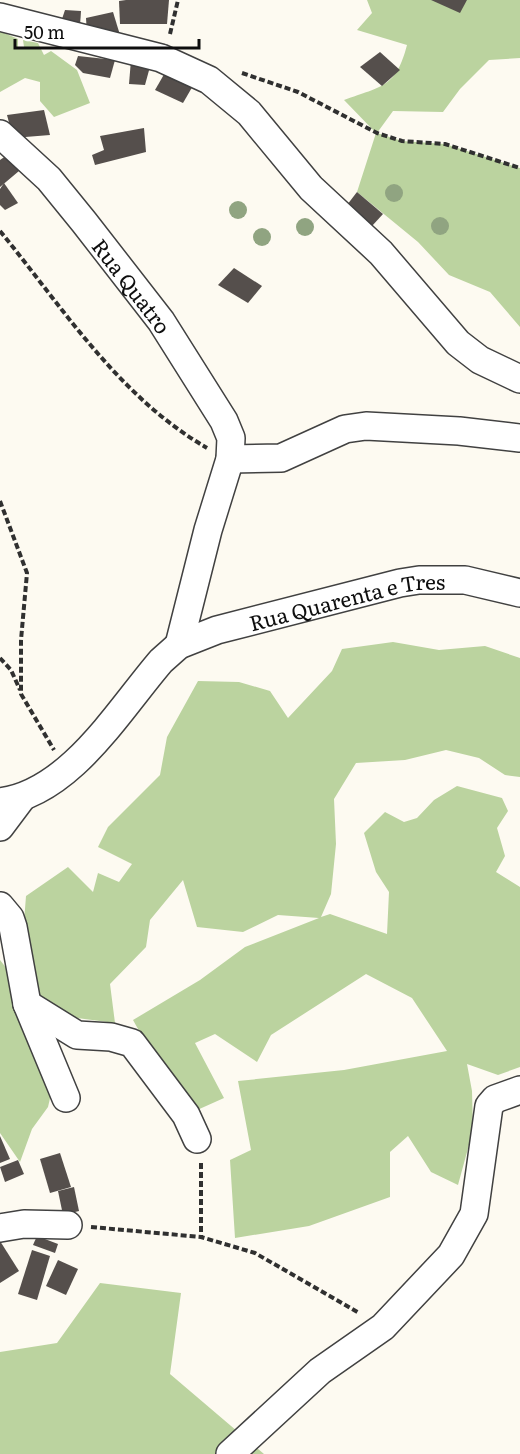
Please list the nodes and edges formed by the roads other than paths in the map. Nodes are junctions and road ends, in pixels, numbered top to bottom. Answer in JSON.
{"nodes":[{"id":1,"x":0,"y":17,"type":"edge"},
{"id":2,"x":0,"y":134,"type":"edge"},
{"id":3,"x":520,"y":379,"type":"edge"},
{"id":4,"x":520,"y":438,"type":"edge"},
{"id":5,"x":230,"y":459,"type":"junction"},
{"id":6,"x":520,"y":593,"type":"edge"},
{"id":7,"x":179,"y":645,"type":"junction"},
{"id":8,"x":11,"y":800,"type":"edge"},
{"id":9,"x":0,"y":827,"type":"edge"},
{"id":10,"x":0,"y":906,"type":"edge"},
{"id":11,"x":27,"y":1004,"type":"junction"},
{"id":12,"x":520,"y":1090,"type":"edge"},
{"id":13,"x":66,"y":1098,"type":"dead end"},
{"id":14,"x":197,"y":1139,"type":"road end"},
{"id":15,"x":68,"y":1225,"type":"road end"},
{"id":16,"x":0,"y":1228,"type":"edge"},
{"id":17,"x":230,"y":1454,"type":"edge"}],
"edges":[{"from":1,"to":3,"type":"street"},
{"from":2,"to":5,"type":"street","name":"Rua Quatro"},
{"from":4,"to":5,"type":"street"},
{"from":5,"to":7,"type":"street","name":"Rua Quatro"},
{"from":6,"to":7,"type":"street","name":"Rua Quarenta e Tres"},
{"from":7,"to":8,"type":"street"},
{"from":8,"to":9,"type":"street"},
{"from":10,"to":11,"type":"street"},
{"from":11,"to":13,"type":"street"},
{"from":11,"to":14,"type":"street"},
{"from":12,"to":17,"type":"street"},
{"from":15,"to":16,"type":"street"}]}
